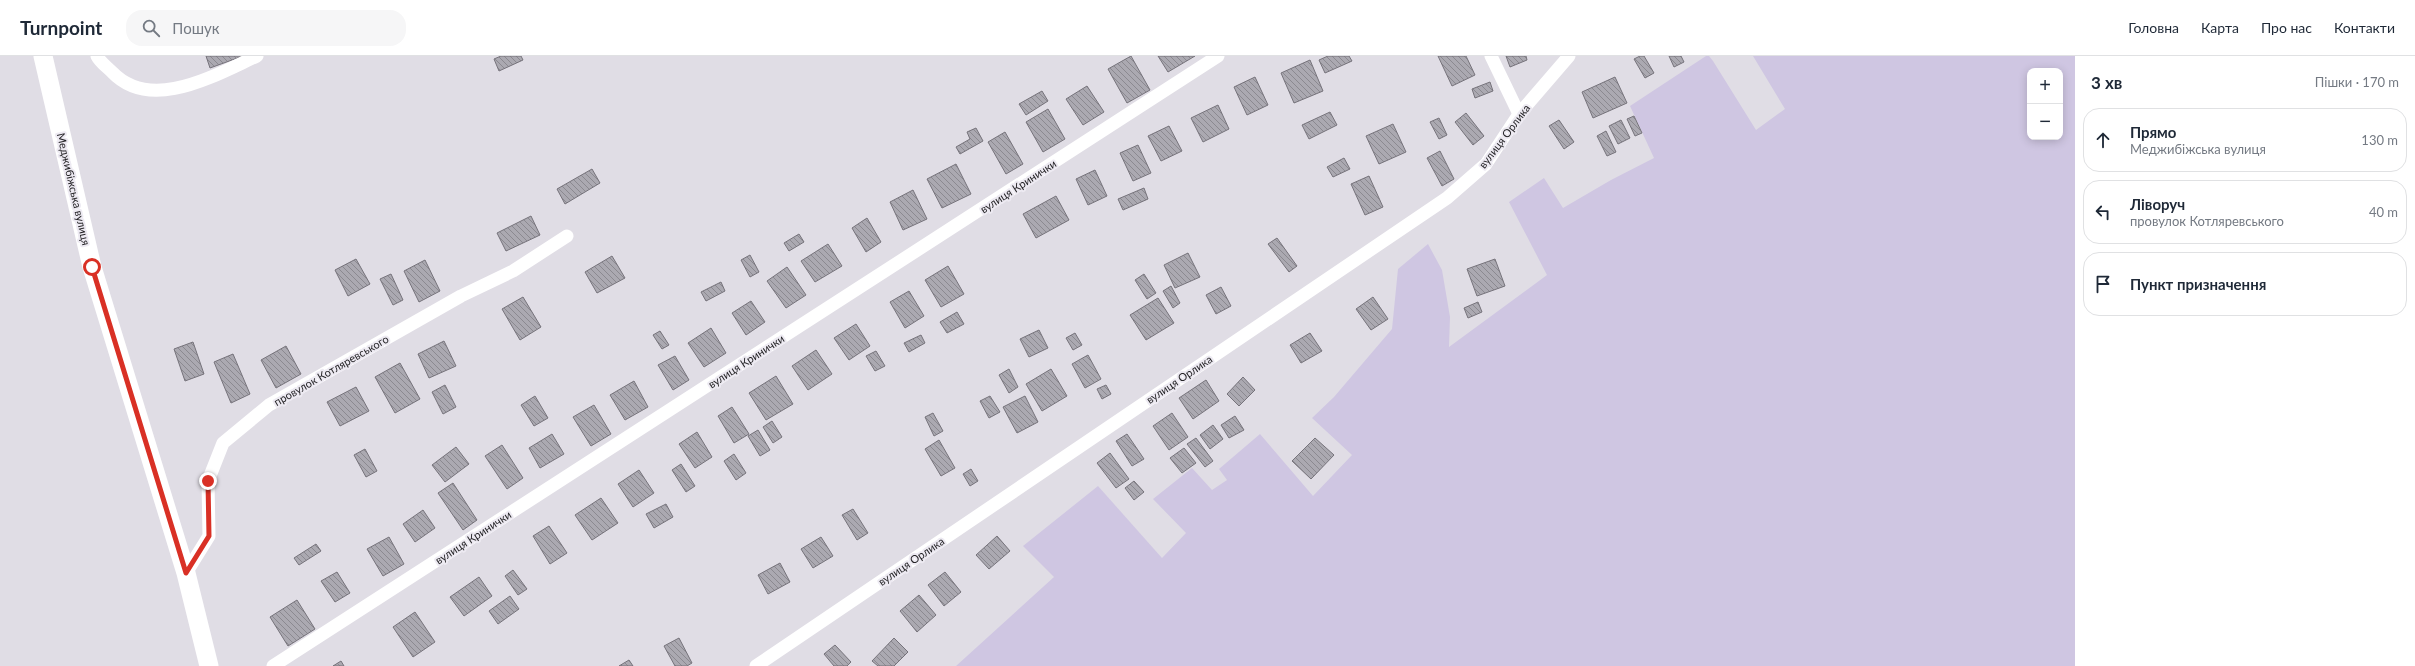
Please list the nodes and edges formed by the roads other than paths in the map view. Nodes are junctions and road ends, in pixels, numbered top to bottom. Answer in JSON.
{"nodes":[{"id":1,"x":43,"y":56,"type":"edge"},
{"id":2,"x":97,"y":56,"type":"edge"},
{"id":3,"x":257,"y":56,"type":"edge"},
{"id":4,"x":1218,"y":56,"type":"edge"},
{"id":5,"x":1491,"y":56,"type":"edge"},
{"id":6,"x":1569,"y":56,"type":"edge"},
{"id":7,"x":1519,"y":114,"type":"junction"},
{"id":8,"x":567,"y":236,"type":"dead end"},
{"id":9,"x":186,"y":573,"type":"junction"},
{"id":10,"x":209,"y":666,"type":"edge"},
{"id":11,"x":273,"y":666,"type":"edge"},
{"id":12,"x":756,"y":666,"type":"edge"}],
"edges":[{"from":1,"to":9,"type":"main road","name":"Меджибіжська вулиця"},
{"from":2,"to":3,"type":"street"},
{"from":4,"to":11,"type":"street","name":"вулиця Кринички"},
{"from":5,"to":7,"type":"street"},
{"from":6,"to":7,"type":"street","name":"вулиця Орлика"},
{"from":7,"to":12,"type":"street","name":"вулиця Орлика"},
{"from":8,"to":9,"type":"street","name":"провулок Котляревського"},
{"from":9,"to":10,"type":"main road","name":"Меджибіжська вулиця"}]}
